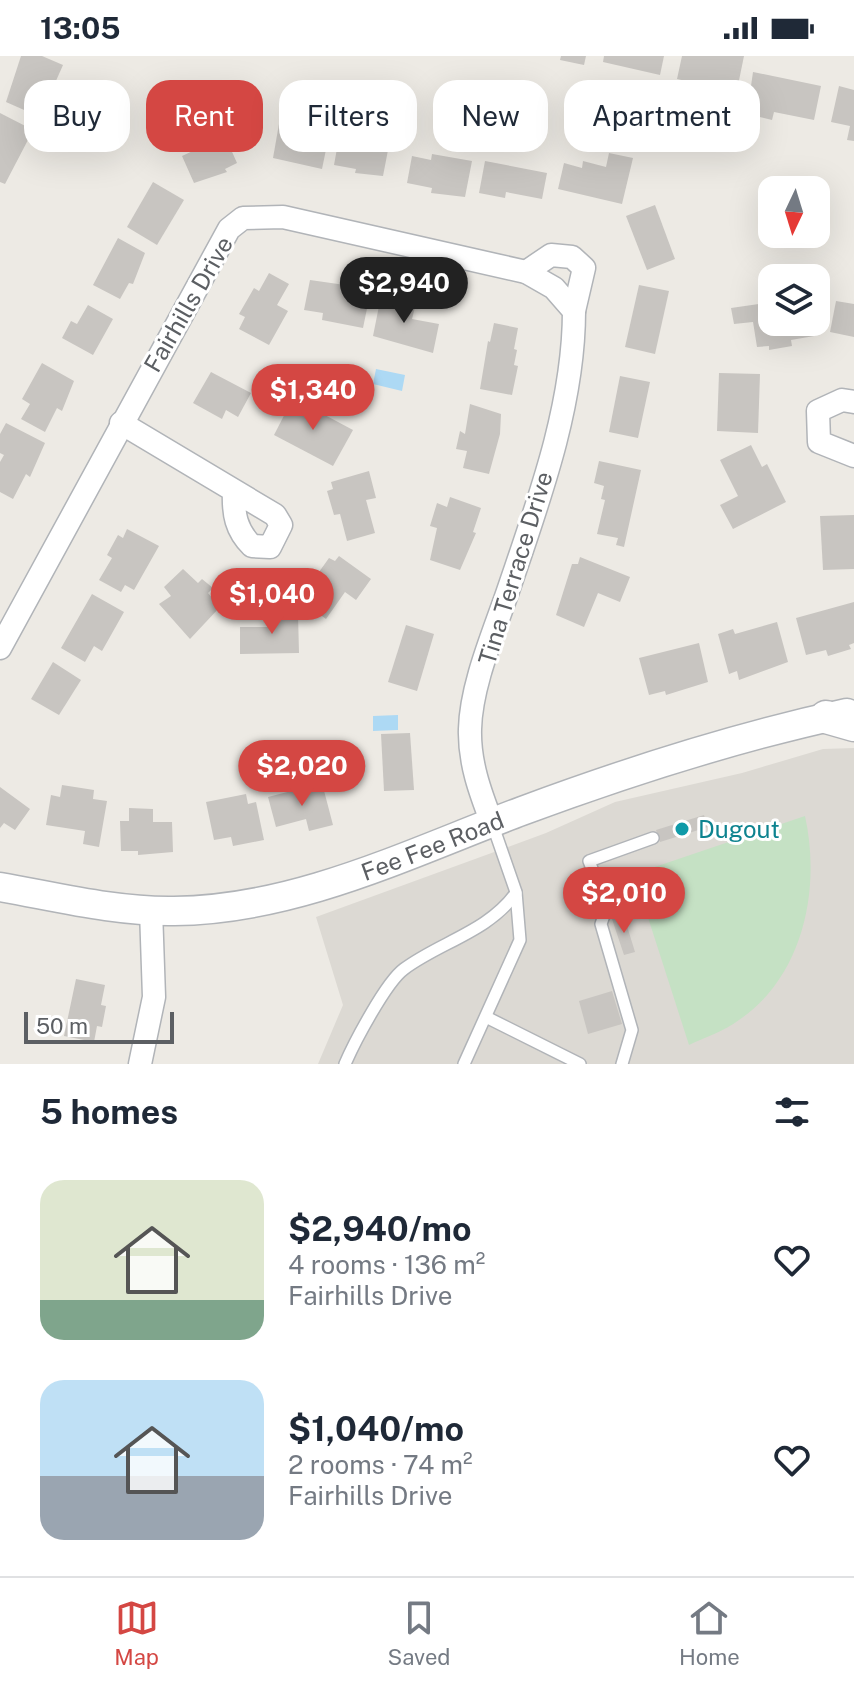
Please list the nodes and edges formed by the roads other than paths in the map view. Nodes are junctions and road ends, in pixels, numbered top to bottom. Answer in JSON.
{"nodes":[{"id":1,"x":526,"y":272,"type":"junction"},
{"id":2,"x":574,"y":311,"type":"junction"},
{"id":3,"x":854,"y":402,"type":"edge"},
{"id":4,"x":121,"y":423,"type":"junction"},
{"id":5,"x":854,"y":456,"type":"edge"},
{"id":6,"x":234,"y":491,"type":"dead end"},
{"id":7,"x":0,"y":648,"type":"edge"},
{"id":8,"x":845,"y":718,"type":"edge"},
{"id":9,"x":492,"y":823,"type":"junction"},
{"id":10,"x":653,"y":838,"type":"dead end"},
{"id":11,"x":0,"y":887,"type":"edge"},
{"id":12,"x":516,"y":892,"type":"junction"},
{"id":13,"x":151,"y":910,"type":"junction"},
{"id":14,"x":486,"y":1017,"type":"junction"},
{"id":15,"x":140,"y":1064,"type":"edge"},
{"id":16,"x":345,"y":1064,"type":"edge"},
{"id":17,"x":464,"y":1064,"type":"edge"},
{"id":18,"x":580,"y":1064,"type":"edge"},
{"id":19,"x":622,"y":1064,"type":"edge"}],
"edges":[{"from":1,"to":2,"type":"street","name":"Fairhills Drive"},
{"from":1,"to":2,"type":"street","name":"Tina Terrace Drive"},
{"from":1,"to":4,"type":"street","name":"Fairhills Drive"},
{"from":2,"to":9,"type":"street","name":"Tina Terrace Drive"},
{"from":3,"to":5,"type":"street"},
{"from":4,"to":6,"type":"street"},
{"from":4,"to":7,"type":"street","name":"Fairhills Drive"},
{"from":8,"to":9,"type":"street","name":"Fee Fee Road"},
{"from":9,"to":12,"type":"lane"},
{"from":9,"to":13,"type":"street","name":"Fee Fee Road"},
{"from":10,"to":19,"type":"lane"},
{"from":11,"to":13,"type":"street","name":"Fee Fee Road"},
{"from":12,"to":14,"type":"lane"},
{"from":12,"to":16,"type":"lane"},
{"from":13,"to":15,"type":"street"},
{"from":14,"to":17,"type":"lane"},
{"from":14,"to":18,"type":"lane"}]}
